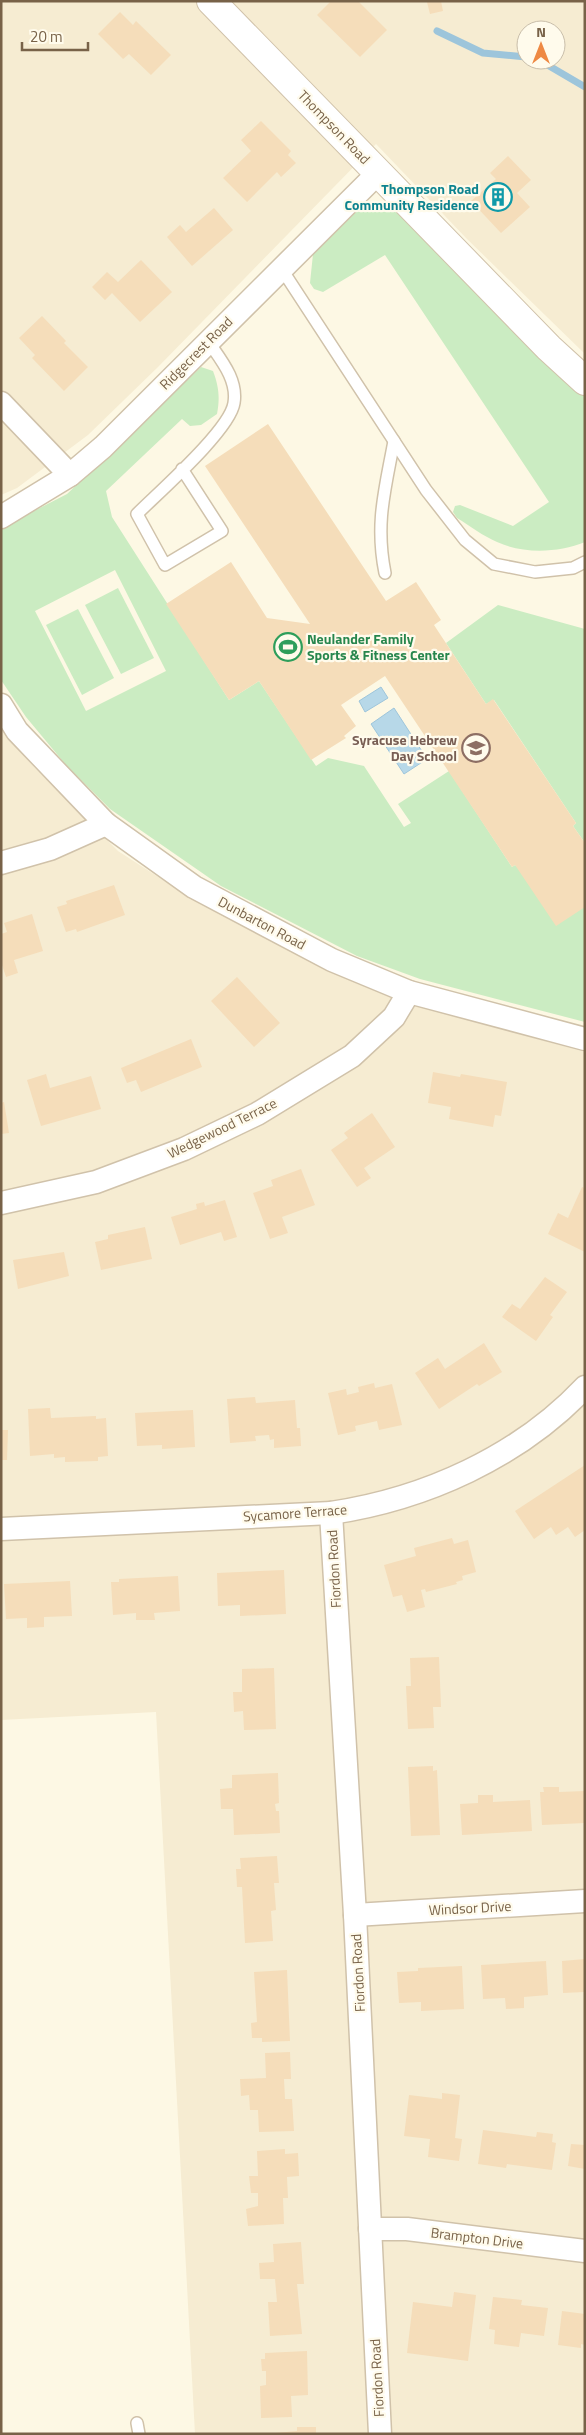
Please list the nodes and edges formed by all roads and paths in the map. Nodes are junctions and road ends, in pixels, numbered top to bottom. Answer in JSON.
{"nodes":[{"id":1,"x":211,"y":1,"type":"edge"},
{"id":2,"x":378,"y":173,"type":"junction"},
{"id":3,"x":281,"y":268,"type":"junction"},
{"id":4,"x":208,"y":341,"type":"junction"},
{"id":5,"x":585,"y":380,"type":"edge"},
{"id":6,"x":1,"y":403,"type":"edge"},
{"id":7,"x":394,"y":441,"type":"junction"},
{"id":8,"x":182,"y":469,"type":"junction"},
{"id":9,"x":70,"y":475,"type":"junction"},
{"id":10,"x":1,"y":517,"type":"edge"},
{"id":11,"x":585,"y":562,"type":"edge"},
{"id":12,"x":385,"y":573,"type":"dead end"},
{"id":13,"x":1,"y":705,"type":"edge"},
{"id":14,"x":106,"y":824,"type":"junction"},
{"id":15,"x":1,"y":863,"type":"edge"},
{"id":16,"x":409,"y":992,"type":"junction"},
{"id":17,"x":585,"y":1038,"type":"edge"},
{"id":18,"x":1,"y":1202,"type":"edge"},
{"id":19,"x":585,"y":1387,"type":"edge"},
{"id":20,"x":331,"y":1513,"type":"junction"},
{"id":21,"x":1,"y":1529,"type":"edge"},
{"id":22,"x":585,"y":1901,"type":"edge"},
{"id":23,"x":355,"y":1915,"type":"junction"},
{"id":24,"x":370,"y":2229,"type":"junction"},
{"id":25,"x":585,"y":2251,"type":"edge"},
{"id":26,"x":380,"y":2434,"type":"edge"}],
"edges":[{"from":1,"to":2,"type":"street","name":"Thompson Road"},
{"from":2,"to":3,"type":"street","name":"Ridgecrest Road"},
{"from":2,"to":5,"type":"street","name":"Thompson Road"},
{"from":3,"to":4,"type":"street","name":"Ridgecrest Road"},
{"from":3,"to":7,"type":"lane"},
{"from":4,"to":8,"type":"lane"},
{"from":4,"to":9,"type":"street","name":"Ridgecrest Road"},
{"from":6,"to":9,"type":"street"},
{"from":7,"to":11,"type":"lane"},
{"from":7,"to":12,"type":"lane"},
{"from":8,"to":8,"type":"lane"},
{"from":9,"to":10,"type":"street","name":"Ridgecrest Road"},
{"from":13,"to":14,"type":"street","name":"Dunbarton Road"},
{"from":14,"to":15,"type":"street"},
{"from":14,"to":16,"type":"street","name":"Dunbarton Road"},
{"from":16,"to":17,"type":"street","name":"Dunbarton Road"},
{"from":16,"to":18,"type":"street","name":"Wedgewood Terrace"},
{"from":19,"to":20,"type":"street","name":"Sycamore Terrace"},
{"from":20,"to":21,"type":"street","name":"Sycamore Terrace"},
{"from":20,"to":23,"type":"street","name":"Fiordon Road"},
{"from":22,"to":23,"type":"street","name":"Windsor Drive"},
{"from":23,"to":24,"type":"street","name":"Fiordon Road"},
{"from":24,"to":25,"type":"street","name":"Brampton Drive"},
{"from":24,"to":26,"type":"street","name":"Fiordon Road"}]}
